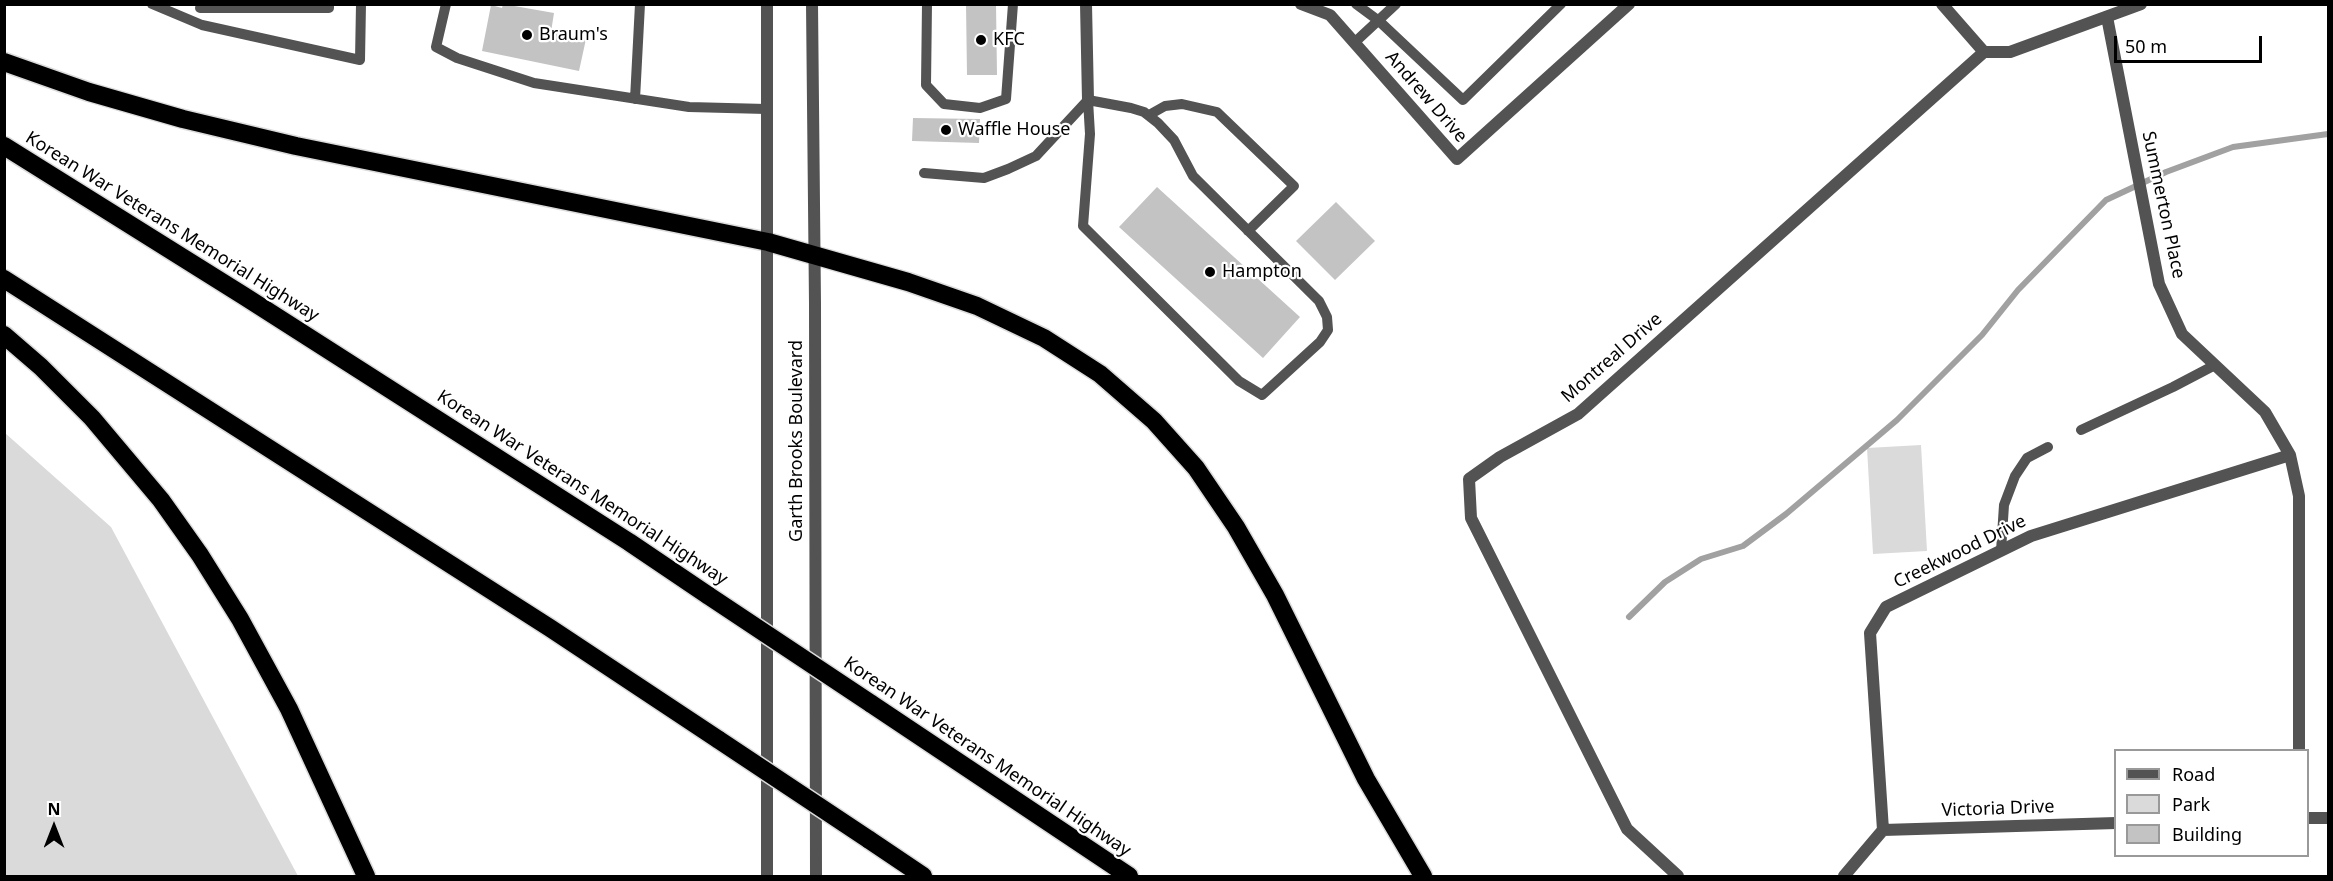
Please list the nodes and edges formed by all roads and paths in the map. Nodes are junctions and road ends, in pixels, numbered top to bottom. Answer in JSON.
{"nodes":[{"id":1,"x":152,"y":4,"type":"edge"},
{"id":2,"x":329,"y":4,"type":"edge"},
{"id":3,"x":361,"y":4,"type":"edge"},
{"id":4,"x":446,"y":4,"type":"edge"},
{"id":5,"x":640,"y":4,"type":"edge"},
{"id":6,"x":767,"y":4,"type":"edge"},
{"id":7,"x":812,"y":4,"type":"edge"},
{"id":8,"x":927,"y":4,"type":"edge"},
{"id":9,"x":1013,"y":4,"type":"edge"},
{"id":10,"x":1086,"y":4,"type":"edge"},
{"id":11,"x":1301,"y":4,"type":"edge"},
{"id":12,"x":1356,"y":4,"type":"edge"},
{"id":13,"x":1396,"y":4,"type":"edge"},
{"id":14,"x":1561,"y":4,"type":"edge"},
{"id":15,"x":1629,"y":4,"type":"edge"},
{"id":16,"x":1942,"y":4,"type":"edge"},
{"id":17,"x":2140,"y":4,"type":"edge"},
{"id":18,"x":200,"y":6,"type":"edge"},
{"id":19,"x":237,"y":6,"type":"edge"},
{"id":20,"x":263,"y":6,"type":"edge"},
{"id":21,"x":292,"y":6,"type":"edge"},
{"id":22,"x":2107,"y":17,"type":"junction"},
{"id":23,"x":1378,"y":21,"type":"junction"},
{"id":24,"x":201,"y":25,"type":"junction"},
{"id":25,"x":1354,"y":43,"type":"junction"},
{"id":26,"x":1984,"y":52,"type":"junction"},
{"id":27,"x":4,"y":62,"type":"edge"},
{"id":28,"x":635,"y":99,"type":"junction"},
{"id":29,"x":1088,"y":100,"type":"junction"},
{"id":30,"x":766,"y":109,"type":"junction"},
{"id":31,"x":1149,"y":116,"type":"junction"},
{"id":32,"x":4,"y":146,"type":"edge"},
{"id":33,"x":924,"y":173,"type":"dead end"},
{"id":34,"x":1248,"y":231,"type":"junction"},
{"id":35,"x":768,"y":242,"type":"junction"},
{"id":36,"x":815,"y":256,"type":"junction"},
{"id":37,"x":4,"y":279,"type":"edge"},
{"id":38,"x":4,"y":335,"type":"edge"},
{"id":39,"x":2215,"y":365,"type":"junction"},
{"id":40,"x":2080,"y":430,"type":"dead end"},
{"id":41,"x":2048,"y":447,"type":"dead end"},
{"id":42,"x":2290,"y":455,"type":"junction"},
{"id":43,"x":2001,"y":551,"type":"junction"},
{"id":44,"x":2299,"y":749,"type":"edge"},
{"id":45,"x":2309,"y":818,"type":"edge"},
{"id":46,"x":2328,"y":818,"type":"edge"},
{"id":47,"x":2114,"y":824,"type":"edge"},
{"id":48,"x":1883,"y":830,"type":"junction"},
{"id":49,"x":366,"y":876,"type":"edge"},
{"id":50,"x":767,"y":876,"type":"edge"},
{"id":51,"x":816,"y":876,"type":"edge"},
{"id":52,"x":924,"y":876,"type":"edge"},
{"id":53,"x":1129,"y":876,"type":"edge"},
{"id":54,"x":1423,"y":876,"type":"edge"},
{"id":55,"x":1678,"y":876,"type":"edge"},
{"id":56,"x":1844,"y":876,"type":"edge"}],
"edges":[{"from":1,"to":24,"type":"lane"},
{"from":2,"to":21,"type":"lane"},
{"from":3,"to":24,"type":"lane"},
{"from":4,"to":28,"type":"lane"},
{"from":5,"to":28,"type":"lane"},
{"from":6,"to":30,"type":"street","name":"Garth Brooks Boulevard"},
{"from":7,"to":36,"type":"street","name":"Garth Brooks Boulevard"},
{"from":8,"to":9,"type":"lane"},
{"from":10,"to":29,"type":"street"},
{"from":11,"to":25,"type":"street","name":"Andrew Drive"},
{"from":12,"to":23,"type":"lane"},
{"from":13,"to":23,"type":"lane"},
{"from":14,"to":23,"type":"lane"},
{"from":15,"to":25,"type":"street","name":"Andrew Drive"},
{"from":16,"to":26,"type":"street"},
{"from":17,"to":22,"type":"street"},
{"from":18,"to":19,"type":"lane"},
{"from":18,"to":24,"type":"lane"},
{"from":19,"to":20,"type":"lane"},
{"from":20,"to":21,"type":"lane"},
{"from":22,"to":26,"type":"street"},
{"from":22,"to":39,"type":"street","name":"Summerton Place"},
{"from":23,"to":25,"type":"lane"},
{"from":26,"to":55,"type":"street","name":"Montreal Drive"},
{"from":27,"to":35,"type":"highway"},
{"from":28,"to":30,"type":"lane"},
{"from":29,"to":31,"type":"lane"},
{"from":29,"to":33,"type":"lane"},
{"from":29,"to":34,"type":"lane"},
{"from":30,"to":35,"type":"street","name":"Garth Brooks Boulevard"},
{"from":31,"to":34,"type":"lane"},
{"from":31,"to":34,"type":"lane"},
{"from":32,"to":53,"type":"highway","name":"Korean War Veterans Memorial Highway","bridge":true},
{"from":35,"to":36,"type":"highway"},
{"from":35,"to":50,"type":"street","name":"Garth Brooks Boulevard"},
{"from":36,"to":51,"type":"street","name":"Garth Brooks Boulevard"},
{"from":36,"to":54,"type":"highway"},
{"from":37,"to":52,"type":"highway","bridge":true},
{"from":38,"to":49,"type":"highway"},
{"from":39,"to":40,"type":"lane"},
{"from":39,"to":42,"type":"street","name":"Summerton Place"},
{"from":41,"to":43,"type":"lane"},
{"from":42,"to":43,"type":"street","name":"Creekwood Drive"},
{"from":42,"to":44,"type":"street","name":"Summerton Place"},
{"from":43,"to":48,"type":"street","name":"Creekwood Drive"},
{"from":45,"to":46,"type":"street"},
{"from":47,"to":48,"type":"street","name":"Victoria Drive"},
{"from":48,"to":56,"type":"street"}]}
